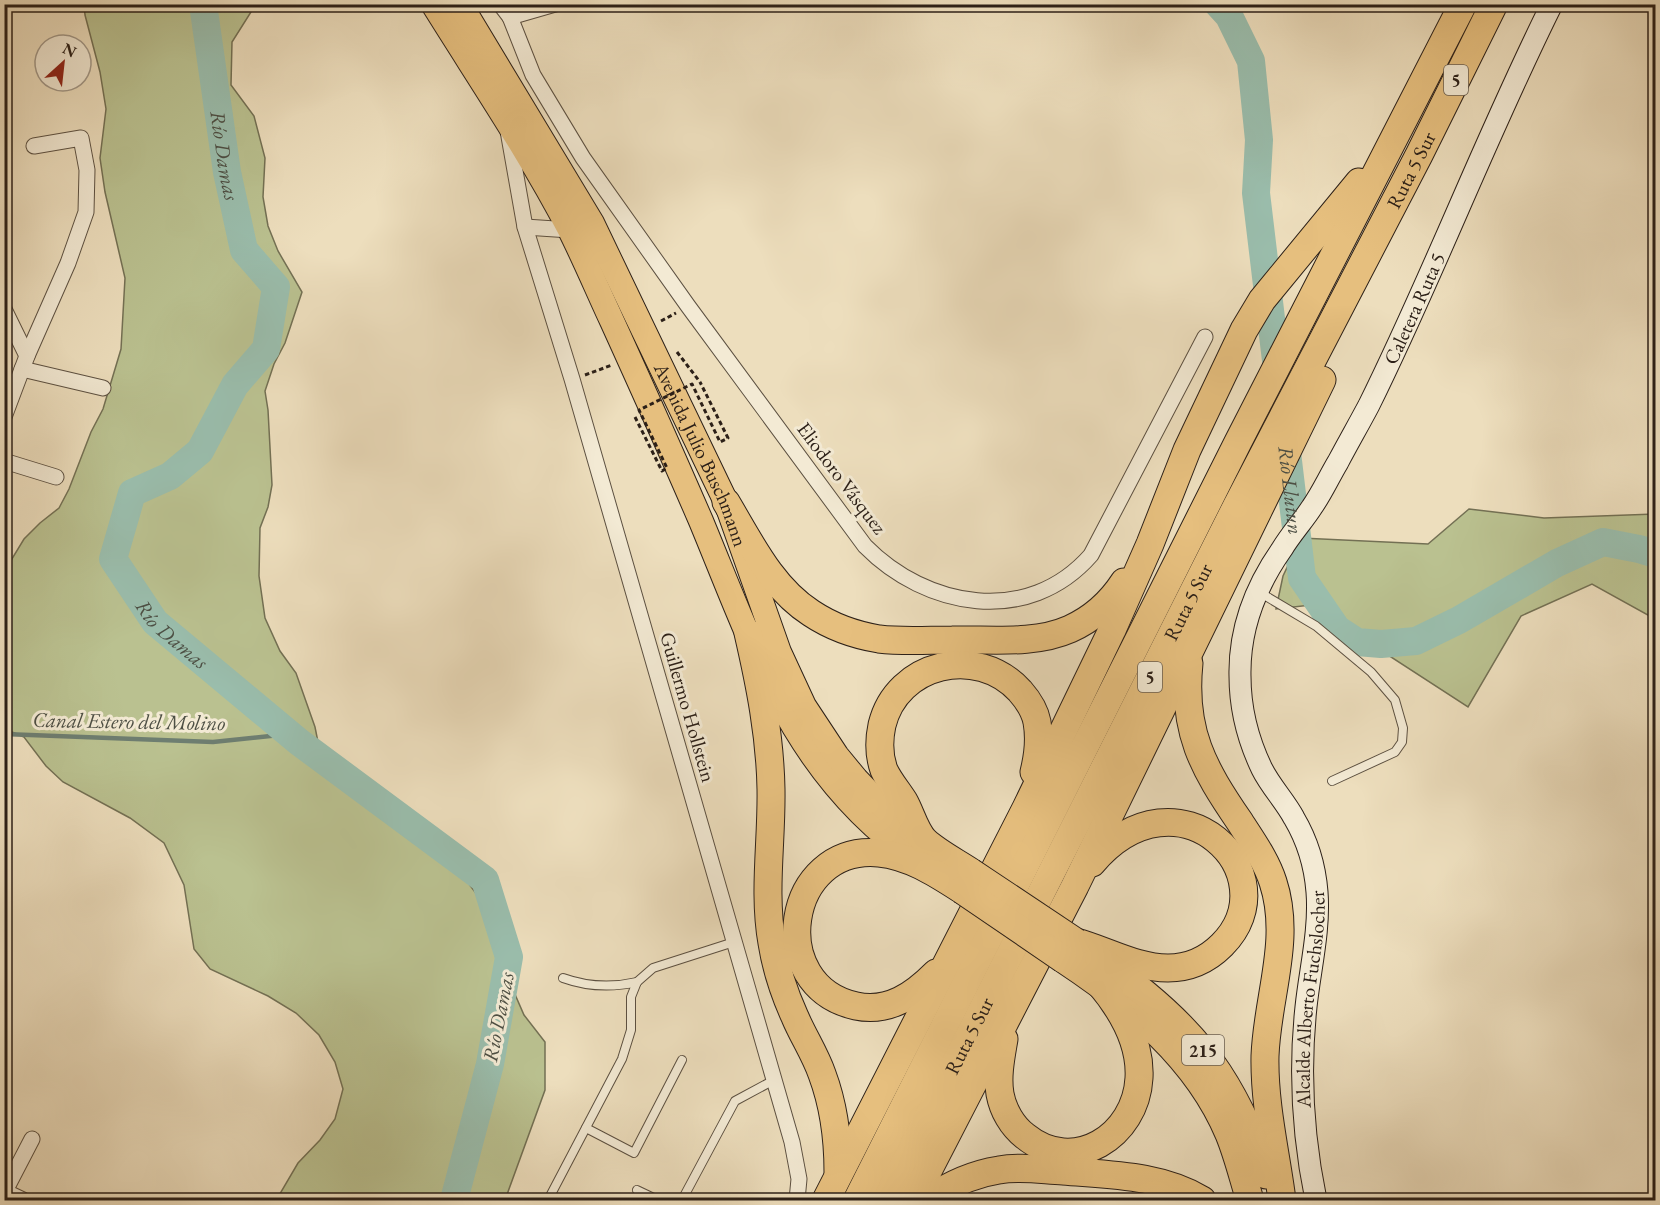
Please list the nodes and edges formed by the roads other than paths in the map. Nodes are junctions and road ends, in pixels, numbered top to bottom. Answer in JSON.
{"nodes":[{"id":1,"x":433,"y":4,"type":"edge"},
{"id":2,"x":460,"y":4,"type":"edge"},
{"id":3,"x":500,"y":4,"type":"edge"},
{"id":4,"x":555,"y":4,"type":"edge"},
{"id":5,"x":1463,"y":4,"type":"edge"},
{"id":6,"x":1494,"y":4,"type":"edge"},
{"id":7,"x":1552,"y":4,"type":"edge"},
{"id":8,"x":510,"y":17,"type":"junction"},
{"id":9,"x":506,"y":120,"type":"junction"},
{"id":10,"x":34,"y":146,"type":"dead end"},
{"id":11,"x":1389,"y":147,"type":"junction"},
{"id":12,"x":1419,"y":155,"type":"junction"},
{"id":13,"x":525,"y":227,"type":"junction"},
{"id":14,"x":570,"y":230,"type":"junction"},
{"id":15,"x":4,"y":309,"type":"edge"},
{"id":16,"x":1205,"y":337,"type":"dead end"},
{"id":17,"x":25,"y":362,"type":"junction"},
{"id":18,"x":104,"y":388,"type":"dead end"},
{"id":19,"x":4,"y":417,"type":"edge"},
{"id":20,"x":4,"y":461,"type":"edge"},
{"id":21,"x":56,"y":477,"type":"dead end"},
{"id":22,"x":726,"y":502,"type":"junction"},
{"id":23,"x":1150,"y":544,"type":"junction"},
{"id":24,"x":1256,"y":595,"type":"junction"},
{"id":25,"x":748,"y":633,"type":"junction"},
{"id":26,"x":1193,"y":645,"type":"junction"},
{"id":27,"x":1332,"y":782,"type":"dead end"},
{"id":28,"x":1026,"y":808,"type":"junction"},
{"id":29,"x":924,"y":840,"type":"junction"},
{"id":30,"x":931,"y":870,"type":"junction"},
{"id":31,"x":966,"y":881,"type":"junction"},
{"id":32,"x":1075,"y":885,"type":"junction"},
{"id":33,"x":734,"y":942,"type":"junction"},
{"id":34,"x":1070,"y":951,"type":"junction"},
{"id":35,"x":952,"y":953,"type":"junction"},
{"id":36,"x":563,"y":978,"type":"dead end"},
{"id":37,"x":637,"y":982,"type":"junction"},
{"id":38,"x":1099,"y":983,"type":"junction"},
{"id":39,"x":1011,"y":1012,"type":"junction"},
{"id":40,"x":682,"y":1060,"type":"dead end"},
{"id":41,"x":774,"y":1080,"type":"junction"},
{"id":42,"x":586,"y":1128,"type":"junction"},
{"id":43,"x":32,"y":1139,"type":"dead end"},
{"id":44,"x":832,"y":1189,"type":"edge"},
{"id":45,"x":637,"y":1190,"type":"dead end"},
{"id":46,"x":5,"y":1191,"type":"edge"},
{"id":47,"x":23,"y":1200,"type":"edge"},
{"id":48,"x":548,"y":1200,"type":"edge"},
{"id":49,"x":658,"y":1200,"type":"edge"},
{"id":50,"x":682,"y":1200,"type":"edge"},
{"id":51,"x":797,"y":1200,"type":"edge"},
{"id":52,"x":857,"y":1200,"type":"edge"},
{"id":53,"x":886,"y":1200,"type":"edge"},
{"id":54,"x":913,"y":1200,"type":"edge"},
{"id":55,"x":927,"y":1200,"type":"edge"},
{"id":56,"x":1202,"y":1200,"type":"edge"},
{"id":57,"x":1250,"y":1200,"type":"edge"},
{"id":58,"x":1274,"y":1200,"type":"edge"},
{"id":59,"x":1282,"y":1200,"type":"edge"},
{"id":60,"x":1316,"y":1200,"type":"edge"}],
"edges":[{"from":1,"to":9,"type":"main road","name":"Avenida Julio Buschmann"},
{"from":2,"to":22,"type":"main road","name":"Avenida Julio Buschmann"},
{"from":3,"to":8,"type":"street","name":"Eliodoro Vásquez"},
{"from":4,"to":8,"type":"street"},
{"from":5,"to":11,"type":"highway","name":"Ruta 5 Sur","number":"5"},
{"from":6,"to":12,"type":"highway","name":"Ruta 5 Sur","number":"5"},
{"from":7,"to":24,"type":"street","name":"Caletera Ruta 5"},
{"from":8,"to":16,"type":"street","name":"Eliodoro Vásquez"},
{"from":9,"to":13,"type":"street","name":"Guillermo Hollstein"},
{"from":9,"to":14,"type":"main road","name":"Avenida Julio Buschmann"},
{"from":10,"to":17,"type":"street"},
{"from":11,"to":23,"type":"highway"},
{"from":11,"to":52,"type":"highway","name":"Ruta 5 Sur","number":"5"},
{"from":12,"to":26,"type":"highway"},
{"from":12,"to":53,"type":"highway","name":"Ruta 5 Sur","number":"5"},
{"from":13,"to":14,"type":"street"},
{"from":13,"to":33,"type":"street","name":"Guillermo Hollstein"},
{"from":14,"to":25,"type":"main road","name":"Avenida Julio Buschmann"},
{"from":15,"to":17,"type":"street"},
{"from":17,"to":18,"type":"street"},
{"from":17,"to":19,"type":"street"},
{"from":20,"to":21,"type":"street"},
{"from":22,"to":23,"type":"highway"},
{"from":22,"to":29,"type":"main road","name":"Avenida Julio Buschmann"},
{"from":23,"to":28,"type":"highway"},
{"from":24,"to":27,"type":"lane"},
{"from":24,"to":60,"type":"street","name":"Alcalde Alberto Fuchslocher"},
{"from":25,"to":30,"type":"main road","name":"Avenida Julio Buschmann"},
{"from":25,"to":44,"type":"highway"},
{"from":26,"to":32,"type":"highway"},
{"from":26,"to":59,"type":"highway"},
{"from":28,"to":29,"type":"highway"},
{"from":28,"to":35,"type":"highway"},
{"from":29,"to":31,"type":"highway","name":"Avenida Julio Buschmann"},
{"from":30,"to":31,"type":"highway"},
{"from":30,"to":35,"type":"highway"},
{"from":31,"to":34,"type":"highway","bridge":true},
{"from":32,"to":34,"type":"highway"},
{"from":32,"to":39,"type":"highway"},
{"from":33,"to":37,"type":"lane"},
{"from":33,"to":41,"type":"street","name":"Guillermo Hollstein"},
{"from":34,"to":38,"type":"highway","number":"215"},
{"from":34,"to":58,"type":"highway","number":"215"},
{"from":35,"to":44,"type":"highway"},
{"from":36,"to":37,"type":"lane"},
{"from":37,"to":42,"type":"lane"},
{"from":38,"to":39,"type":"highway"},
{"from":38,"to":57,"type":"highway","number":"215"},
{"from":39,"to":54,"type":"highway"},
{"from":40,"to":42,"type":"lane"},
{"from":41,"to":50,"type":"lane"},
{"from":41,"to":51,"type":"street","name":"Guillermo Hollstein"},
{"from":42,"to":48,"type":"lane"},
{"from":43,"to":46,"type":"street"},
{"from":45,"to":49,"type":"lane"},
{"from":46,"to":47,"type":"street"},
{"from":55,"to":56,"type":"highway"}]}
